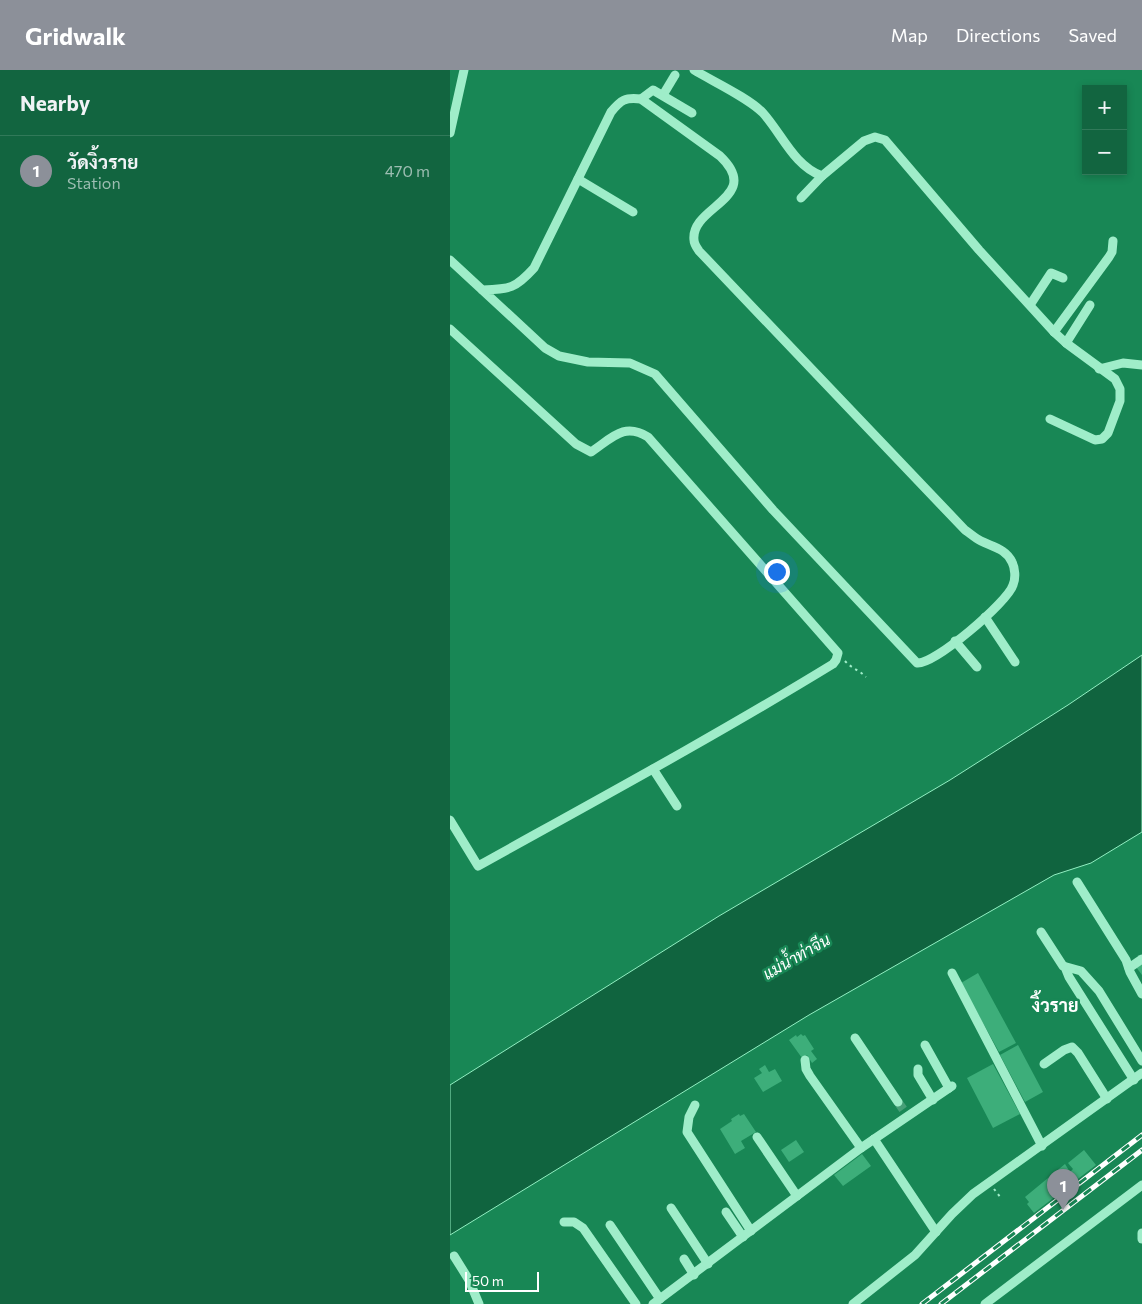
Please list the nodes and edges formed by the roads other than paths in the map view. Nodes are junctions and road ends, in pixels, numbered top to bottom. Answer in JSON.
{"nodes":[{"id":1,"x":464,"y":70,"type":"edge"},
{"id":2,"x":694,"y":70,"type":"edge"},
{"id":3,"x":675,"y":75,"type":"dead end"},
{"id":4,"x":663,"y":95,"type":"junction"},
{"id":5,"x":641,"y":99,"type":"junction"},
{"id":6,"x":692,"y":114,"type":"dead end"},
{"id":7,"x":450,"y":133,"type":"edge"},
{"id":8,"x":822,"y":176,"type":"junction"},
{"id":9,"x":578,"y":179,"type":"junction"},
{"id":10,"x":801,"y":198,"type":"dead end"},
{"id":11,"x":633,"y":212,"type":"dead end"},
{"id":12,"x":1113,"y":241,"type":"dead end"},
{"id":13,"x":450,"y":260,"type":"edge"},
{"id":14,"x":1063,"y":278,"type":"dead end"},
{"id":15,"x":482,"y":290,"type":"junction"},
{"id":16,"x":1030,"y":305,"type":"junction"},
{"id":17,"x":1090,"y":305,"type":"dead end"},
{"id":18,"x":450,"y":329,"type":"edge"},
{"id":19,"x":1054,"y":332,"type":"junction"},
{"id":20,"x":1066,"y":343,"type":"junction"},
{"id":21,"x":1142,"y":365,"type":"edge"},
{"id":22,"x":1099,"y":369,"type":"junction"},
{"id":23,"x":1050,"y":420,"type":"dead end"},
{"id":24,"x":983,"y":619,"type":"junction"},
{"id":25,"x":959,"y":639,"type":"junction"},
{"id":26,"x":1015,"y":662,"type":"dead end"},
{"id":27,"x":977,"y":667,"type":"dead end"},
{"id":28,"x":653,"y":769,"type":"junction"},
{"id":29,"x":677,"y":806,"type":"dead end"},
{"id":30,"x":450,"y":820,"type":"edge"},
{"id":31,"x":1077,"y":882,"type":"dead end"},
{"id":32,"x":1040,"y":932,"type":"dead end"},
{"id":33,"x":1142,"y":959,"type":"edge"},
{"id":34,"x":1065,"y":967,"type":"junction"},
{"id":35,"x":1129,"y":968,"type":"junction"},
{"id":36,"x":952,"y":973,"type":"dead end"},
{"id":37,"x":1142,"y":994,"type":"edge"},
{"id":38,"x":855,"y":1038,"type":"dead end"},
{"id":39,"x":925,"y":1045,"type":"dead end"},
{"id":40,"x":805,"y":1060,"type":"dead end"},
{"id":41,"x":1142,"y":1061,"type":"edge"},
{"id":42,"x":1044,"y":1064,"type":"dead end"},
{"id":43,"x":918,"y":1069,"type":"dead end"},
{"id":44,"x":1142,"y":1074,"type":"edge"},
{"id":45,"x":1134,"y":1080,"type":"junction"},
{"id":46,"x":1107,"y":1099,"type":"junction"},
{"id":47,"x":933,"y":1100,"type":"junction"},
{"id":48,"x":898,"y":1102,"type":"tunnel mouth"},
{"id":49,"x":695,"y":1105,"type":"dead end"},
{"id":50,"x":757,"y":1137,"type":"dead end"},
{"id":51,"x":874,"y":1139,"type":"junction"},
{"id":52,"x":1042,"y":1146,"type":"junction"},
{"id":53,"x":861,"y":1148,"type":"junction"},
{"id":54,"x":1142,"y":1185,"type":"edge"},
{"id":55,"x":797,"y":1196,"type":"junction"},
{"id":56,"x":671,"y":1208,"type":"dead end"},
{"id":57,"x":726,"y":1212,"type":"dead end"},
{"id":58,"x":564,"y":1222,"type":"dead end"},
{"id":59,"x":610,"y":1226,"type":"dead end"},
{"id":60,"x":752,"y":1231,"type":"junction"},
{"id":61,"x":936,"y":1232,"type":"junction"},
{"id":62,"x":1142,"y":1233,"type":"edge"},
{"id":63,"x":743,"y":1237,"type":"junction"},
{"id":64,"x":1142,"y":1238,"type":"edge"},
{"id":65,"x":454,"y":1256,"type":"dead end"},
{"id":66,"x":684,"y":1259,"type":"dead end"},
{"id":67,"x":708,"y":1264,"type":"junction"},
{"id":68,"x":694,"y":1275,"type":"junction"},
{"id":69,"x":657,"y":1302,"type":"edge"},
{"id":70,"x":479,"y":1304,"type":"edge"},
{"id":71,"x":636,"y":1304,"type":"edge"},
{"id":72,"x":853,"y":1304,"type":"edge"},
{"id":73,"x":985,"y":1304,"type":"edge"}],
"edges":[{"from":1,"to":7,"type":"street"},
{"from":2,"to":8,"type":"street"},
{"from":3,"to":4,"type":"street"},
{"from":4,"to":5,"type":"street"},
{"from":4,"to":6,"type":"street"},
{"from":5,"to":9,"type":"street"},
{"from":5,"to":24,"type":"street"},
{"from":8,"to":10,"type":"street"},
{"from":8,"to":16,"type":"street"},
{"from":9,"to":11,"type":"street"},
{"from":9,"to":15,"type":"street"},
{"from":12,"to":19,"type":"street"},
{"from":13,"to":15,"type":"street"},
{"from":14,"to":16,"type":"street"},
{"from":15,"to":25,"type":"street"},
{"from":16,"to":19,"type":"street"},
{"from":17,"to":20,"type":"street"},
{"from":18,"to":28,"type":"street"},
{"from":19,"to":20,"type":"street"},
{"from":20,"to":22,"type":"street"},
{"from":21,"to":22,"type":"street"},
{"from":22,"to":23,"type":"street"},
{"from":24,"to":25,"type":"street"},
{"from":24,"to":26,"type":"street"},
{"from":25,"to":27,"type":"street"},
{"from":28,"to":29,"type":"street"},
{"from":28,"to":30,"type":"street"},
{"from":31,"to":35,"type":"street"},
{"from":32,"to":34,"type":"street"},
{"from":33,"to":35,"type":"street"},
{"from":34,"to":41,"type":"street"},
{"from":34,"to":45,"type":"street"},
{"from":35,"to":37,"type":"street"},
{"from":36,"to":52,"type":"street"},
{"from":38,"to":48,"type":"street"},
{"from":39,"to":47,"type":"street"},
{"from":40,"to":53,"type":"street"},
{"from":42,"to":46,"type":"street"},
{"from":43,"to":47,"type":"street"},
{"from":44,"to":45,"type":"street"},
{"from":45,"to":46,"type":"street"},
{"from":46,"to":52,"type":"street"},
{"from":47,"to":51,"type":"street"},
{"from":49,"to":60,"type":"street"},
{"from":50,"to":55,"type":"street"},
{"from":51,"to":53,"type":"street"},
{"from":51,"to":61,"type":"street"},
{"from":52,"to":61,"type":"street"},
{"from":53,"to":55,"type":"street"},
{"from":54,"to":73,"type":"street"},
{"from":55,"to":60,"type":"street"},
{"from":56,"to":67,"type":"street"},
{"from":57,"to":63,"type":"street"},
{"from":58,"to":71,"type":"street"},
{"from":59,"to":69,"type":"street"},
{"from":60,"to":63,"type":"street"},
{"from":61,"to":72,"type":"street"},
{"from":62,"to":64,"type":"street"},
{"from":63,"to":67,"type":"street"},
{"from":65,"to":70,"type":"street"},
{"from":66,"to":68,"type":"street"},
{"from":67,"to":68,"type":"street"},
{"from":68,"to":69,"type":"street"}]}
